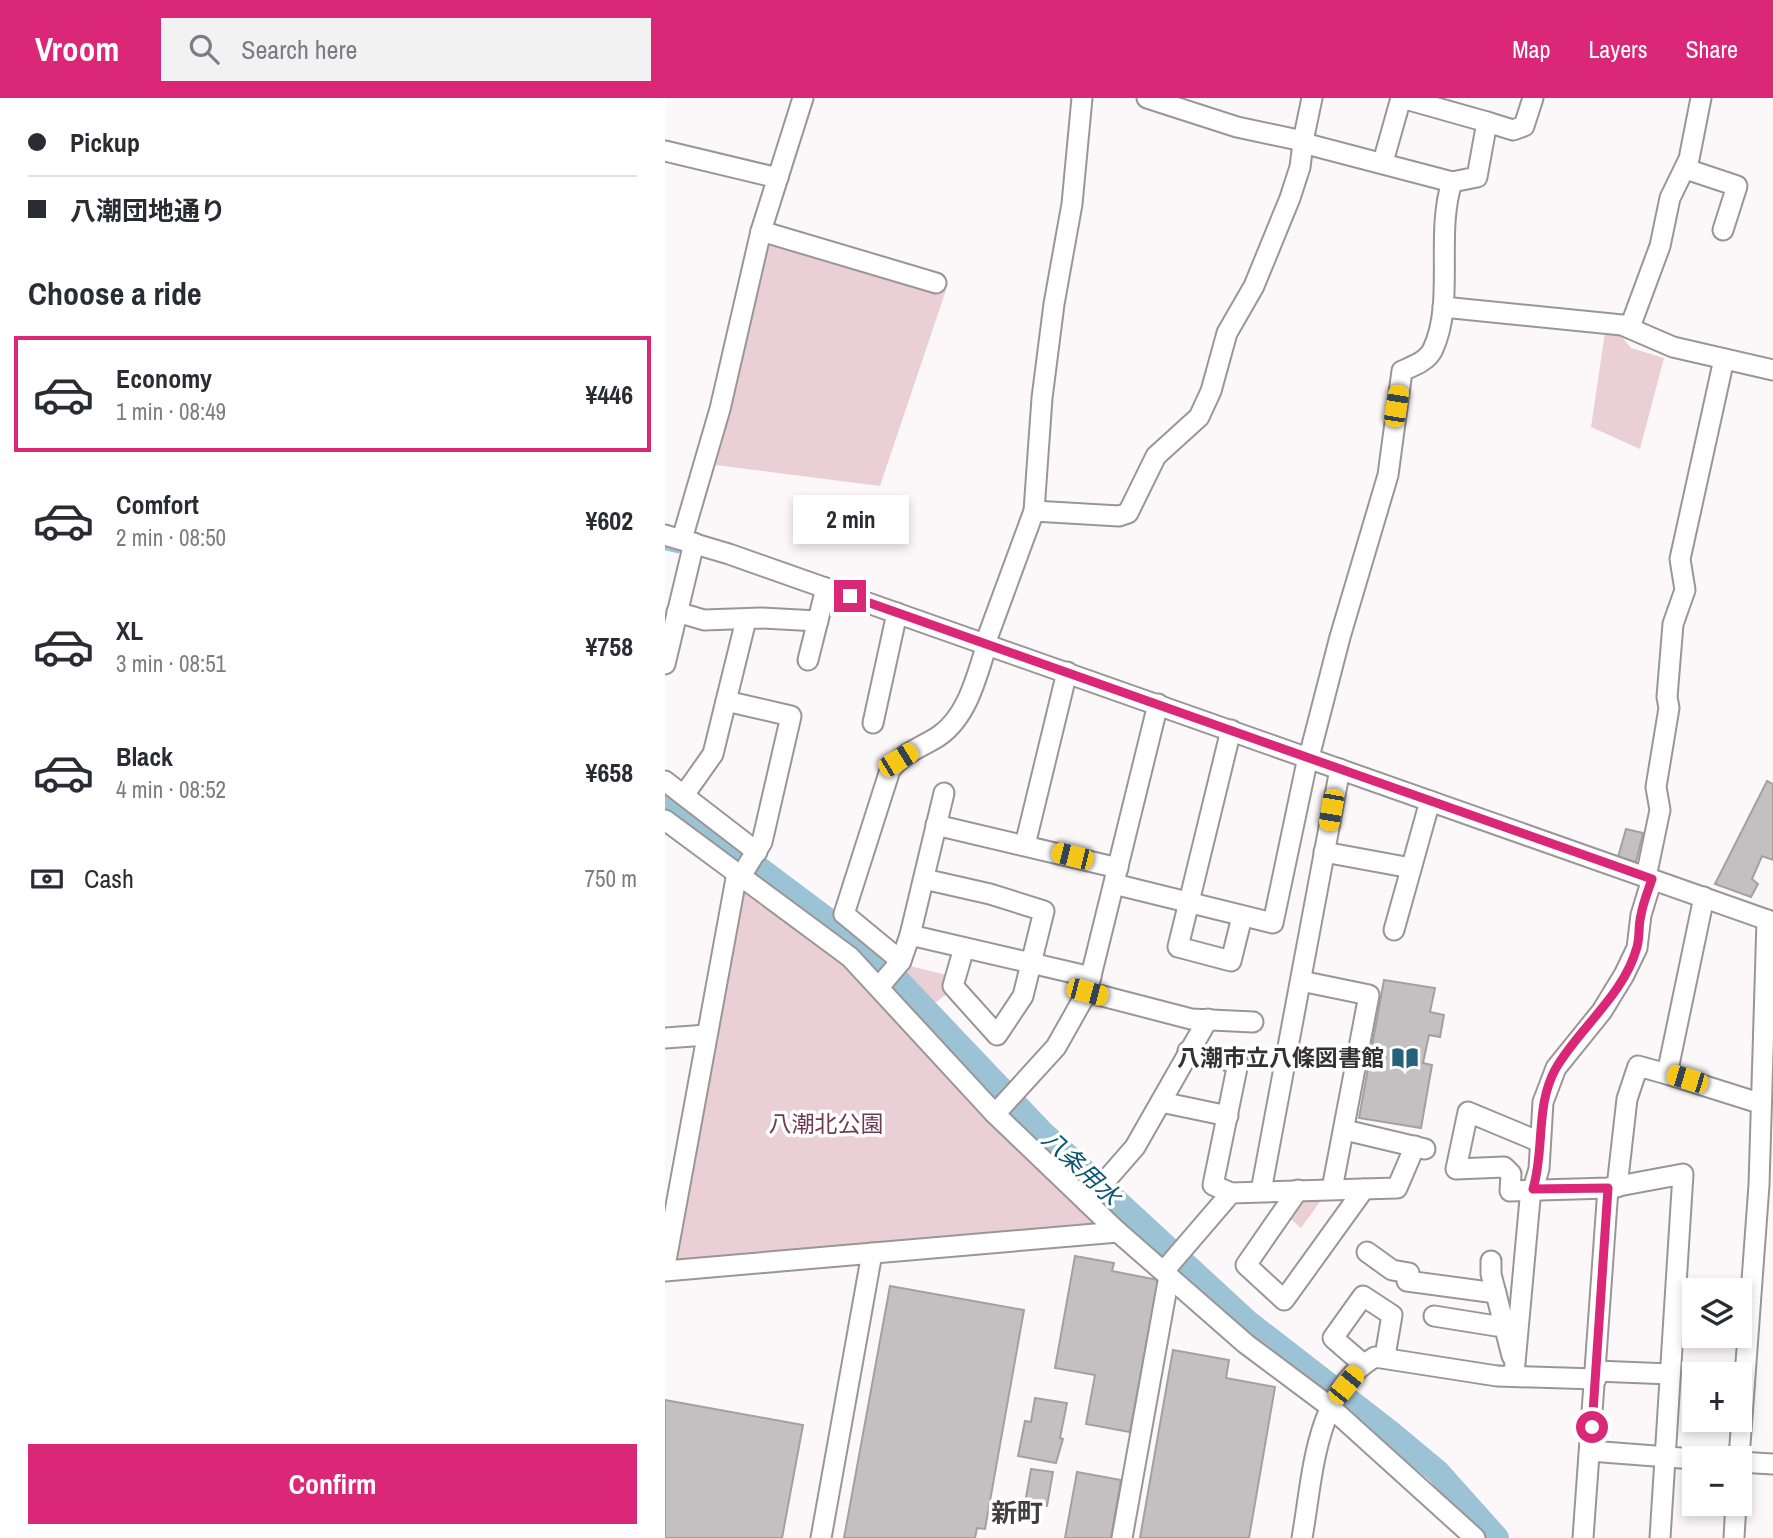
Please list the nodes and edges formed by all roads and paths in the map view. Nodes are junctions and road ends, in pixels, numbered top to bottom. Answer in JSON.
{"nodes":[{"id":1,"x":803,"y":98,"type":"edge"},
{"id":2,"x":1082,"y":98,"type":"edge"},
{"id":3,"x":1147,"y":98,"type":"edge"},
{"id":4,"x":1312,"y":98,"type":"edge"},
{"id":5,"x":1401,"y":98,"type":"edge"},
{"id":6,"x":1532,"y":98,"type":"edge"},
{"id":7,"x":1701,"y":98,"type":"edge"},
{"id":8,"x":1487,"y":122,"type":"junction"},
{"id":9,"x":1303,"y":142,"type":"junction"},
{"id":10,"x":665,"y":151,"type":"edge"},
{"id":11,"x":1383,"y":162,"type":"junction"},
{"id":12,"x":1686,"y":169,"type":"junction"},
{"id":13,"x":778,"y":178,"type":"junction"},
{"id":14,"x":1452,"y":182,"type":"junction"},
{"id":15,"x":1723,"y":230,"type":"dead end"},
{"id":16,"x":761,"y":231,"type":"junction"},
{"id":17,"x":936,"y":283,"type":"dead end"},
{"id":18,"x":1443,"y":307,"type":"junction"},
{"id":19,"x":1630,"y":327,"type":"junction"},
{"id":20,"x":1724,"y":359,"type":"junction"},
{"id":21,"x":1773,"y":370,"type":"edge"},
{"id":22,"x":1034,"y":511,"type":"junction"},
{"id":23,"x":680,"y":539,"type":"edge"},
{"id":24,"x":826,"y":588,"type":"junction"},
{"id":25,"x":677,"y":612,"type":"junction"},
{"id":26,"x":897,"y":613,"type":"junction"},
{"id":27,"x":745,"y":620,"type":"junction"},
{"id":28,"x":818,"y":621,"type":"junction"},
{"id":29,"x":986,"y":644,"type":"junction"},
{"id":30,"x":808,"y":660,"type":"dead end"},
{"id":31,"x":665,"y":664,"type":"edge"},
{"id":32,"x":1067,"y":672,"type":"junction"},
{"id":33,"x":726,"y":701,"type":"junction"},
{"id":34,"x":1158,"y":704,"type":"junction"},
{"id":35,"x":873,"y":723,"type":"dead end"},
{"id":36,"x":1231,"y":730,"type":"junction"},
{"id":37,"x":1309,"y":757,"type":"junction"},
{"id":38,"x":1341,"y":769,"type":"junction"},
{"id":39,"x":665,"y":780,"type":"edge"},
{"id":40,"x":944,"y":793,"type":"dead end"},
{"id":41,"x":684,"y":795,"type":"junction"},
{"id":42,"x":1430,"y":801,"type":"junction"},
{"id":43,"x":665,"y":820,"type":"edge"},
{"id":44,"x":936,"y":825,"type":"junction"},
{"id":45,"x":1025,"y":845,"type":"junction"},
{"id":46,"x":1324,"y":852,"type":"junction"},
{"id":47,"x":756,"y":854,"type":"junction"},
{"id":48,"x":1411,"y":868,"type":"junction"},
{"id":49,"x":739,"y":874,"type":"junction"},
{"id":50,"x":1116,"y":876,"type":"junction"},
{"id":51,"x":1649,"y":878,"type":"junction"},
{"id":52,"x":923,"y":879,"type":"junction"},
{"id":53,"x":1704,"y":897,"type":"junction"},
{"id":54,"x":1188,"y":902,"type":"junction"},
{"id":55,"x":1242,"y":917,"type":"junction"},
{"id":56,"x":1770,"y":921,"type":"edge"},
{"id":57,"x":1394,"y":930,"type":"dead end"},
{"id":58,"x":910,"y":935,"type":"junction"},
{"id":59,"x":964,"y":948,"type":"junction"},
{"id":60,"x":901,"y":961,"type":"junction"},
{"id":61,"x":1033,"y":963,"type":"junction"},
{"id":62,"x":1301,"y":981,"type":"junction"},
{"id":63,"x":1089,"y":984,"type":"junction"},
{"id":64,"x":879,"y":987,"type":"junction"},
{"id":65,"x":1208,"y":1019,"type":"junction"},
{"id":66,"x":1253,"y":1022,"type":"dead end"},
{"id":67,"x":1768,"y":1030,"type":"edge"},
{"id":68,"x":708,"y":1035,"type":"junction"},
{"id":69,"x":665,"y":1038,"type":"edge"},
{"id":70,"x":1188,"y":1051,"type":"junction"},
{"id":71,"x":1667,"y":1074,"type":"junction"},
{"id":72,"x":1161,"y":1102,"type":"junction"},
{"id":73,"x":1759,"y":1103,"type":"junction"},
{"id":74,"x":999,"y":1111,"type":"junction"},
{"id":75,"x":1228,"y":1116,"type":"junction"},
{"id":76,"x":1345,"y":1130,"type":"junction"},
{"id":77,"x":1540,"y":1142,"type":"junction"},
{"id":78,"x":1613,"y":1187,"type":"junction"},
{"id":79,"x":1332,"y":1189,"type":"junction"},
{"id":80,"x":1364,"y":1189,"type":"junction"},
{"id":81,"x":1533,"y":1189,"type":"junction"},
{"id":82,"x":1298,"y":1190,"type":"junction"},
{"id":83,"x":1261,"y":1191,"type":"junction"},
{"id":84,"x":1231,"y":1193,"type":"junction"},
{"id":85,"x":1091,"y":1198,"type":"junction"},
{"id":86,"x":1118,"y":1232,"type":"junction"},
{"id":87,"x":1367,"y":1252,"type":"dead end"},
{"id":88,"x":871,"y":1253,"type":"junction"},
{"id":89,"x":1491,"y":1261,"type":"dead end"},
{"id":90,"x":665,"y":1266,"type":"edge"},
{"id":91,"x":665,"y":1271,"type":"edge"},
{"id":92,"x":1167,"y":1271,"type":"junction"},
{"id":93,"x":1496,"y":1293,"type":"junction"},
{"id":94,"x":1434,"y":1316,"type":"dead end"},
{"id":95,"x":1504,"y":1324,"type":"junction"},
{"id":96,"x":1385,"y":1356,"type":"junction"},
{"id":97,"x":1363,"y":1364,"type":"junction"},
{"id":98,"x":1515,"y":1372,"type":"junction"},
{"id":99,"x":1670,"y":1374,"type":"junction"},
{"id":100,"x":1596,"y":1375,"type":"junction"},
{"id":101,"x":1329,"y":1406,"type":"junction"},
{"id":102,"x":1740,"y":1446,"type":"edge"},
{"id":103,"x":1590,"y":1451,"type":"junction"},
{"id":104,"x":1666,"y":1457,"type":"junction"},
{"id":105,"x":1682,"y":1458,"type":"edge"},
{"id":106,"x":1752,"y":1462,"type":"edge"},
{"id":107,"x":1773,"y":1464,"type":"edge"},
{"id":108,"x":1735,"y":1516,"type":"edge"},
{"id":109,"x":821,"y":1538,"type":"edge"},
{"id":110,"x":1122,"y":1538,"type":"edge"},
{"id":111,"x":1302,"y":1538,"type":"edge"},
{"id":112,"x":1475,"y":1538,"type":"edge"},
{"id":113,"x":1583,"y":1538,"type":"edge"},
{"id":114,"x":1660,"y":1538,"type":"edge"},
{"id":115,"x":1734,"y":1538,"type":"edge"}],
"edges":[{"from":1,"to":13,"type":"street"},
{"from":2,"to":22,"type":"street"},
{"from":3,"to":9,"type":"street"},
{"from":4,"to":9,"type":"street"},
{"from":5,"to":8,"type":"street"},
{"from":5,"to":11,"type":"street"},
{"from":6,"to":8,"type":"street"},
{"from":7,"to":12,"type":"street"},
{"from":8,"to":14,"type":"street"},
{"from":9,"to":11,"type":"street"},
{"from":9,"to":22,"type":"street"},
{"from":10,"to":13,"type":"street"},
{"from":11,"to":14,"type":"street"},
{"from":12,"to":15,"type":"street"},
{"from":12,"to":19,"type":"street"},
{"from":13,"to":16,"type":"street"},
{"from":14,"to":18,"type":"street"},
{"from":16,"to":17,"type":"street"},
{"from":16,"to":23,"type":"street"},
{"from":18,"to":19,"type":"street"},
{"from":18,"to":37,"type":"street"},
{"from":19,"to":20,"type":"street"},
{"from":20,"to":21,"type":"street"},
{"from":20,"to":51,"type":"street"},
{"from":22,"to":29,"type":"street"},
{"from":23,"to":24,"type":"street"},
{"from":23,"to":25,"type":"street"},
{"from":24,"to":26,"type":"street"},
{"from":24,"to":28,"type":"street"},
{"from":25,"to":27,"type":"street"},
{"from":25,"to":31,"type":"street"},
{"from":26,"to":29,"type":"street"},
{"from":26,"to":35,"type":"street"},
{"from":27,"to":28,"type":"street"},
{"from":27,"to":33,"type":"street"},
{"from":28,"to":30,"type":"street"},
{"from":29,"to":32,"type":"street"},
{"from":29,"to":60,"type":"street"},
{"from":32,"to":34,"type":"street"},
{"from":32,"to":45,"type":"street"},
{"from":33,"to":41,"type":"street"},
{"from":33,"to":47,"type":"street"},
{"from":34,"to":36,"type":"street"},
{"from":34,"to":50,"type":"street"},
{"from":36,"to":37,"type":"street"},
{"from":36,"to":54,"type":"street"},
{"from":37,"to":38,"type":"street"},
{"from":37,"to":55,"type":"street"},
{"from":38,"to":42,"type":"street"},
{"from":38,"to":46,"type":"street"},
{"from":39,"to":41,"type":"street"},
{"from":40,"to":44,"type":"street"},
{"from":41,"to":47,"type":"street"},
{"from":42,"to":48,"type":"street"},
{"from":42,"to":51,"type":"street"},
{"from":43,"to":49,"type":"street"},
{"from":44,"to":45,"type":"street"},
{"from":44,"to":52,"type":"street"},
{"from":45,"to":50,"type":"street"},
{"from":46,"to":48,"type":"street"},
{"from":46,"to":62,"type":"street"},
{"from":47,"to":49,"type":"street"},
{"from":48,"to":57,"type":"street"},
{"from":49,"to":64,"type":"street"},
{"from":49,"to":68,"type":"street"},
{"from":50,"to":54,"type":"street"},
{"from":50,"to":63,"type":"street"},
{"from":51,"to":53,"type":"street"},
{"from":51,"to":77,"type":"street"},
{"from":52,"to":58,"type":"street"},
{"from":52,"to":61,"type":"street"},
{"from":53,"to":56,"type":"street"},
{"from":53,"to":71,"type":"street"},
{"from":54,"to":55,"type":"street"},
{"from":54,"to":55,"type":"street"},
{"from":56,"to":67,"type":"street"},
{"from":58,"to":59,"type":"street"},
{"from":58,"to":60,"type":"street"},
{"from":59,"to":61,"type":"street"},
{"from":59,"to":61,"type":"street"},
{"from":60,"to":64,"type":"street"},
{"from":61,"to":63,"type":"street"},
{"from":62,"to":76,"type":"street"},
{"from":62,"to":83,"type":"street"},
{"from":63,"to":65,"type":"street"},
{"from":63,"to":74,"type":"street"},
{"from":64,"to":74,"type":"street"},
{"from":65,"to":66,"type":"street"},
{"from":65,"to":70,"type":"street"},
{"from":67,"to":73,"type":"street"},
{"from":68,"to":69,"type":"street"},
{"from":68,"to":90,"type":"street"},
{"from":70,"to":72,"type":"street"},
{"from":70,"to":75,"type":"street"},
{"from":71,"to":73,"type":"street"},
{"from":71,"to":78,"type":"street"},
{"from":72,"to":75,"type":"street"},
{"from":72,"to":85,"type":"street"},
{"from":73,"to":102,"type":"street"},
{"from":74,"to":85,"type":"street"},
{"from":75,"to":84,"type":"street"},
{"from":76,"to":79,"type":"street"},
{"from":76,"to":80,"type":"street"},
{"from":77,"to":81,"type":"street"},
{"from":77,"to":81,"type":"street"},
{"from":78,"to":81,"type":"street"},
{"from":78,"to":99,"type":"street"},
{"from":78,"to":100,"type":"street"},
{"from":79,"to":80,"type":"street"},
{"from":79,"to":82,"type":"street"},
{"from":80,"to":82,"type":"street"},
{"from":81,"to":98,"type":"street"},
{"from":82,"to":83,"type":"street"},
{"from":83,"to":84,"type":"street"},
{"from":84,"to":92,"type":"street"},
{"from":85,"to":86,"type":"street"},
{"from":86,"to":88,"type":"street"},
{"from":86,"to":92,"type":"street"},
{"from":87,"to":93,"type":"street"},
{"from":88,"to":91,"type":"street"},
{"from":88,"to":109,"type":"street"},
{"from":89,"to":93,"type":"street"},
{"from":92,"to":101,"type":"street"},
{"from":92,"to":110,"type":"street"},
{"from":93,"to":95,"type":"street"},
{"from":94,"to":95,"type":"street"},
{"from":95,"to":98,"type":"street"},
{"from":96,"to":97,"type":"street"},
{"from":96,"to":97,"type":"street"},
{"from":96,"to":98,"type":"street"},
{"from":97,"to":101,"type":"street"},
{"from":98,"to":100,"type":"street"},
{"from":99,"to":100,"type":"street"},
{"from":99,"to":104,"type":"street"},
{"from":100,"to":103,"type":"street"},
{"from":101,"to":111,"type":"street"},
{"from":101,"to":112,"type":"street"},
{"from":103,"to":104,"type":"street"},
{"from":103,"to":113,"type":"street"},
{"from":104,"to":105,"type":"street"},
{"from":104,"to":114,"type":"street"},
{"from":106,"to":107,"type":"street"},
{"from":108,"to":115,"type":"street"}]}
